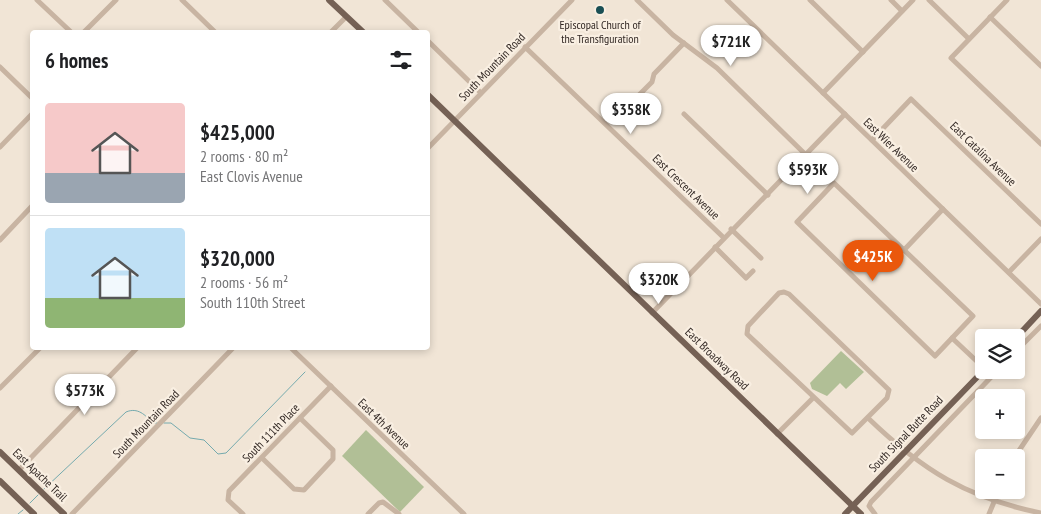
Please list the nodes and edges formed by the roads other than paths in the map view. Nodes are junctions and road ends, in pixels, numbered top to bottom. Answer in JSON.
{"nodes":[{"id":1,"x":37,"y":0,"type":"edge"},
{"id":2,"x":116,"y":0,"type":"edge"},
{"id":3,"x":182,"y":0,"type":"edge"},
{"id":4,"x":329,"y":0,"type":"edge"},
{"id":5,"x":384,"y":0,"type":"edge"},
{"id":6,"x":572,"y":0,"type":"edge"},
{"id":7,"x":636,"y":0,"type":"edge"},
{"id":8,"x":727,"y":0,"type":"edge"},
{"id":9,"x":810,"y":0,"type":"edge"},
{"id":10,"x":891,"y":0,"type":"edge"},
{"id":11,"x":913,"y":0,"type":"edge"},
{"id":12,"x":929,"y":0,"type":"edge"},
{"id":13,"x":1007,"y":0,"type":"edge"},
{"id":14,"x":902,"y":11,"type":"junction"},
{"id":15,"x":346,"y":17,"type":"junction"},
{"id":16,"x":990,"y":17,"type":"junction"},
{"id":17,"x":69,"y":30,"type":"edge"},
{"id":18,"x":86,"y":30,"type":"edge"},
{"id":19,"x":213,"y":30,"type":"edge"},
{"id":20,"x":333,"y":30,"type":"edge"},
{"id":21,"x":361,"y":30,"type":"edge"},
{"id":22,"x":416,"y":30,"type":"edge"},
{"id":23,"x":969,"y":39,"type":"junction"},
{"id":24,"x":430,"y":43,"type":"edge"},
{"id":25,"x":684,"y":43,"type":"junction"},
{"id":26,"x":525,"y":47,"type":"junction"},
{"id":27,"x":863,"y":52,"type":"junction"},
{"id":28,"x":0,"y":66,"type":"edge"},
{"id":29,"x":1041,"y":66,"type":"edge"},
{"id":30,"x":481,"y":92,"type":"junction"},
{"id":31,"x":823,"y":93,"type":"junction"},
{"id":32,"x":30,"y":96,"type":"edge"},
{"id":33,"x":430,"y":97,"type":"edge"},
{"id":34,"x":636,"y":98,"type":"dead end"},
{"id":35,"x":684,"y":114,"type":"dead end"},
{"id":36,"x":845,"y":114,"type":"junction"},
{"id":37,"x":30,"y":116,"type":"edge"},
{"id":38,"x":454,"y":121,"type":"junction"},
{"id":39,"x":872,"y":140,"type":"junction"},
{"id":40,"x":1041,"y":144,"type":"edge"},
{"id":41,"x":430,"y":146,"type":"edge"},
{"id":42,"x":0,"y":147,"type":"edge"},
{"id":43,"x":806,"y":155,"type":"junction"},
{"id":44,"x":768,"y":195,"type":"junction"},
{"id":45,"x":30,"y":208,"type":"edge"},
{"id":46,"x":943,"y":209,"type":"junction"},
{"id":47,"x":1041,"y":224,"type":"edge"},
{"id":48,"x":731,"y":229,"type":"junction"},
{"id":49,"x":724,"y":238,"type":"junction"},
{"id":50,"x":1041,"y":239,"type":"edge"},
{"id":51,"x":0,"y":240,"type":"edge"},
{"id":52,"x":715,"y":247,"type":"junction"},
{"id":53,"x":904,"y":250,"type":"junction"},
{"id":54,"x":761,"y":258,"type":"dead end"},
{"id":55,"x":753,"y":271,"type":"dead end"},
{"id":56,"x":1009,"y":272,"type":"junction"},
{"id":57,"x":1041,"y":304,"type":"edge"},
{"id":58,"x":1041,"y":312,"type":"edge"},
{"id":59,"x":652,"y":313,"type":"junction"},
{"id":60,"x":1041,"y":326,"type":"edge"},
{"id":61,"x":1025,"y":329,"type":"edge"},
{"id":62,"x":952,"y":338,"type":"junction"},
{"id":63,"x":1025,"y":342,"type":"edge"},
{"id":64,"x":38,"y":350,"type":"edge"},
{"id":65,"x":135,"y":350,"type":"edge"},
{"id":66,"x":231,"y":350,"type":"edge"},
{"id":67,"x":293,"y":350,"type":"edge"},
{"id":68,"x":975,"y":360,"type":"edge"},
{"id":69,"x":975,"y":378,"type":"edge"},
{"id":70,"x":989,"y":379,"type":"edge"},
{"id":71,"x":331,"y":386,"type":"junction"},
{"id":72,"x":0,"y":388,"type":"edge"},
{"id":73,"x":813,"y":398,"type":"junction"},
{"id":74,"x":300,"y":418,"type":"junction"},
{"id":75,"x":868,"y":418,"type":"junction"},
{"id":76,"x":1041,"y":418,"type":"edge"},
{"id":77,"x":778,"y":434,"type":"junction"},
{"id":78,"x":1020,"y":449,"type":"edge"},
{"id":79,"x":0,"y":452,"type":"edge"},
{"id":80,"x":905,"y":452,"type":"junction"},
{"id":81,"x":262,"y":458,"type":"junction"},
{"id":82,"x":913,"y":459,"type":"junction"},
{"id":83,"x":19,"y":470,"type":"junction"},
{"id":84,"x":0,"y":481,"type":"edge"},
{"id":85,"x":994,"y":501,"type":"junction"},
{"id":86,"x":852,"y":506,"type":"junction"},
{"id":87,"x":1041,"y":513,"type":"edge"},
{"id":88,"x":34,"y":514,"type":"edge"},
{"id":89,"x":64,"y":514,"type":"edge"},
{"id":90,"x":72,"y":514,"type":"edge"},
{"id":91,"x":243,"y":514,"type":"edge"},
{"id":92,"x":368,"y":514,"type":"edge"},
{"id":93,"x":399,"y":514,"type":"edge"},
{"id":94,"x":464,"y":514,"type":"edge"},
{"id":95,"x":845,"y":514,"type":"edge"},
{"id":96,"x":861,"y":514,"type":"edge"},
{"id":97,"x":875,"y":514,"type":"edge"},
{"id":98,"x":989,"y":514,"type":"edge"}],
"edges":[{"from":1,"to":17,"type":"street"},
{"from":2,"to":18,"type":"street"},
{"from":3,"to":19,"type":"street"},
{"from":4,"to":15,"type":"main road"},
{"from":5,"to":22,"type":"street"},
{"from":6,"to":26,"type":"street","name":"South Mountain Road"},
{"from":7,"to":25,"type":"street"},
{"from":8,"to":31,"type":"street","name":"East Wier Avenue"},
{"from":9,"to":27,"type":"street"},
{"from":10,"to":14,"type":"street"},
{"from":11,"to":14,"type":"street"},
{"from":12,"to":23,"type":"street"},
{"from":13,"to":16,"type":"street"},
{"from":14,"to":27,"type":"street"},
{"from":15,"to":20,"type":"street"},
{"from":15,"to":21,"type":"main road"},
{"from":16,"to":23,"type":"street"},
{"from":16,"to":29,"type":"street"},
{"from":23,"to":40,"type":"street"},
{"from":24,"to":30,"type":"street"},
{"from":25,"to":34,"type":"street"},
{"from":25,"to":43,"type":"street"},
{"from":26,"to":30,"type":"street","name":"South Mountain Road"},
{"from":26,"to":49,"type":"street","name":"East Crescent Avenue"},
{"from":27,"to":31,"type":"street"},
{"from":28,"to":32,"type":"street"},
{"from":30,"to":38,"type":"street","name":"South Mountain Road"},
{"from":31,"to":36,"type":"street","name":"East Wier Avenue"},
{"from":33,"to":38,"type":"main road","name":"East Broadway Road"},
{"from":35,"to":44,"type":"street"},
{"from":36,"to":39,"type":"street","name":"East Wier Avenue"},
{"from":36,"to":43,"type":"street"},
{"from":37,"to":42,"type":"street"},
{"from":38,"to":41,"type":"street","name":"South Mountain Road"},
{"from":38,"to":59,"type":"main road","name":"East Broadway Road"},
{"from":39,"to":46,"type":"street","name":"East Wier Avenue"},
{"from":39,"to":47,"type":"street","name":"East Catalina Avenue"},
{"from":43,"to":44,"type":"street"},
{"from":44,"to":48,"type":"street"},
{"from":45,"to":51,"type":"street"},
{"from":46,"to":53,"type":"street"},
{"from":46,"to":56,"type":"street","name":"East Wier Avenue"},
{"from":48,"to":49,"type":"street"},
{"from":48,"to":54,"type":"street"},
{"from":49,"to":52,"type":"street"},
{"from":50,"to":56,"type":"street"},
{"from":52,"to":55,"type":"street"},
{"from":52,"to":59,"type":"street"},
{"from":53,"to":62,"type":"street"},
{"from":53,"to":62,"type":"street"},
{"from":56,"to":57,"type":"street","name":"East Wier Avenue"},
{"from":58,"to":61,"type":"main road"},
{"from":59,"to":77,"type":"main road","name":"East Broadway Road"},
{"from":60,"to":63,"type":"street"},
{"from":62,"to":68,"type":"street"},
{"from":64,"to":72,"type":"street"},
{"from":65,"to":83,"type":"street"},
{"from":66,"to":90,"type":"street","name":"South Mountain Road"},
{"from":67,"to":71,"type":"street","name":"East 4th Avenue"},
{"from":69,"to":80,"type":"main road","name":"South Signal Butte Road"},
{"from":70,"to":82,"type":"street","name":"South Signal Butte Road"},
{"from":71,"to":74,"type":"street","name":"South 111th Place"},
{"from":71,"to":94,"type":"street","name":"East 4th Avenue"},
{"from":73,"to":75,"type":"street"},
{"from":73,"to":75,"type":"street"},
{"from":73,"to":77,"type":"street"},
{"from":74,"to":81,"type":"street","name":"South 111th Place"},
{"from":74,"to":81,"type":"street"},
{"from":75,"to":80,"type":"street"},
{"from":76,"to":78,"type":"street"},
{"from":77,"to":86,"type":"main road","name":"East Broadway Road"},
{"from":79,"to":83,"type":"main road","name":"East Apache Trail"},
{"from":80,"to":82,"type":"street"},
{"from":80,"to":86,"type":"main road","name":"South Signal Butte Road"},
{"from":81,"to":91,"type":"street","name":"South 111th Place"},
{"from":82,"to":85,"type":"street"},
{"from":82,"to":97,"type":"street","name":"South Signal Butte Road"},
{"from":83,"to":89,"type":"main road","name":"East Apache Trail"},
{"from":84,"to":88,"type":"main road"},
{"from":85,"to":87,"type":"street"},
{"from":85,"to":98,"type":"street"},
{"from":86,"to":95,"type":"main road","name":"South Signal Butte Road"},
{"from":86,"to":96,"type":"main road","name":"East Broadway Road"},
{"from":92,"to":93,"type":"street"}]}
